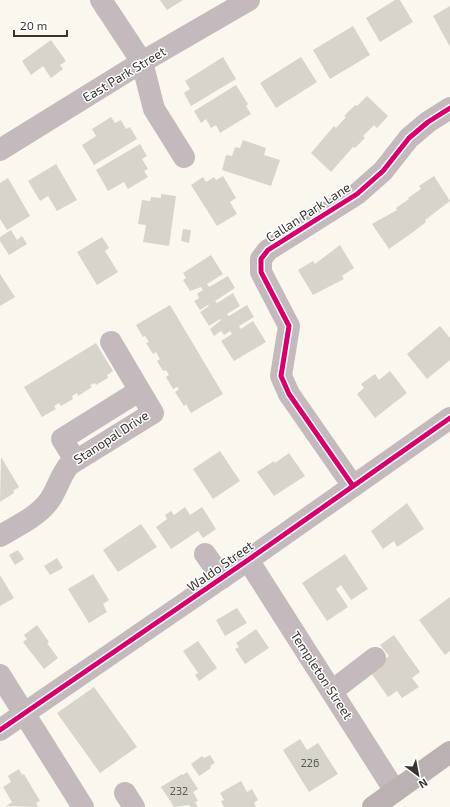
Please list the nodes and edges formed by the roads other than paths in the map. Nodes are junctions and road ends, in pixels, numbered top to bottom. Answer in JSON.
{"nodes":[{"id":1,"x":102,"y":0,"type":"edge"},
{"id":2,"x":249,"y":0,"type":"edge"},
{"id":3,"x":142,"y":62,"type":"junction"},
{"id":4,"x":450,"y":108,"type":"edge"},
{"id":5,"x":0,"y":150,"type":"edge"},
{"id":6,"x":184,"y":157,"type":"dead end"},
{"id":7,"x":111,"y":342,"type":"dead end"},
{"id":8,"x":450,"y":418,"type":"edge"},
{"id":9,"x":353,"y":486,"type":"junction"},
{"id":10,"x":0,"y":536,"type":"edge"},
{"id":11,"x":205,"y":554,"type":"dead end"},
{"id":12,"x":248,"y":560,"type":"junction"},
{"id":13,"x":222,"y":578,"type":"junction"},
{"id":14,"x":375,"y":658,"type":"dead end"},
{"id":15,"x":0,"y":675,"type":"edge"},
{"id":16,"x":332,"y":691,"type":"junction"},
{"id":17,"x":24,"y":713,"type":"junction"},
{"id":18,"x":0,"y":730,"type":"edge"},
{"id":19,"x":450,"y":752,"type":"edge"},
{"id":20,"x":395,"y":791,"type":"junction"},
{"id":21,"x":83,"y":807,"type":"edge"},
{"id":22,"x":373,"y":807,"type":"edge"}],
"edges":[{"from":1,"to":3,"type":"street"},
{"from":2,"to":3,"type":"street","name":"East Park Street"},
{"from":3,"to":5,"type":"street","name":"East Park Street"},
{"from":3,"to":6,"type":"street"},
{"from":4,"to":9,"type":"street","name":"Callan Park Lane"},
{"from":7,"to":10,"type":"street","name":"Stanopal Drive"},
{"from":8,"to":9,"type":"street","name":"Waldo Street"},
{"from":9,"to":12,"type":"street","name":"Waldo Street"},
{"from":11,"to":13,"type":"street"},
{"from":12,"to":13,"type":"street","name":"Waldo Street"},
{"from":12,"to":16,"type":"street","name":"Templeton Street"},
{"from":13,"to":17,"type":"street","name":"Waldo Street"},
{"from":14,"to":16,"type":"street"},
{"from":15,"to":17,"type":"street"},
{"from":16,"to":20,"type":"street","name":"Templeton Street"},
{"from":17,"to":18,"type":"street","name":"Waldo Street"},
{"from":17,"to":21,"type":"street"},
{"from":19,"to":20,"type":"main road"},
{"from":20,"to":22,"type":"main road"}]}
